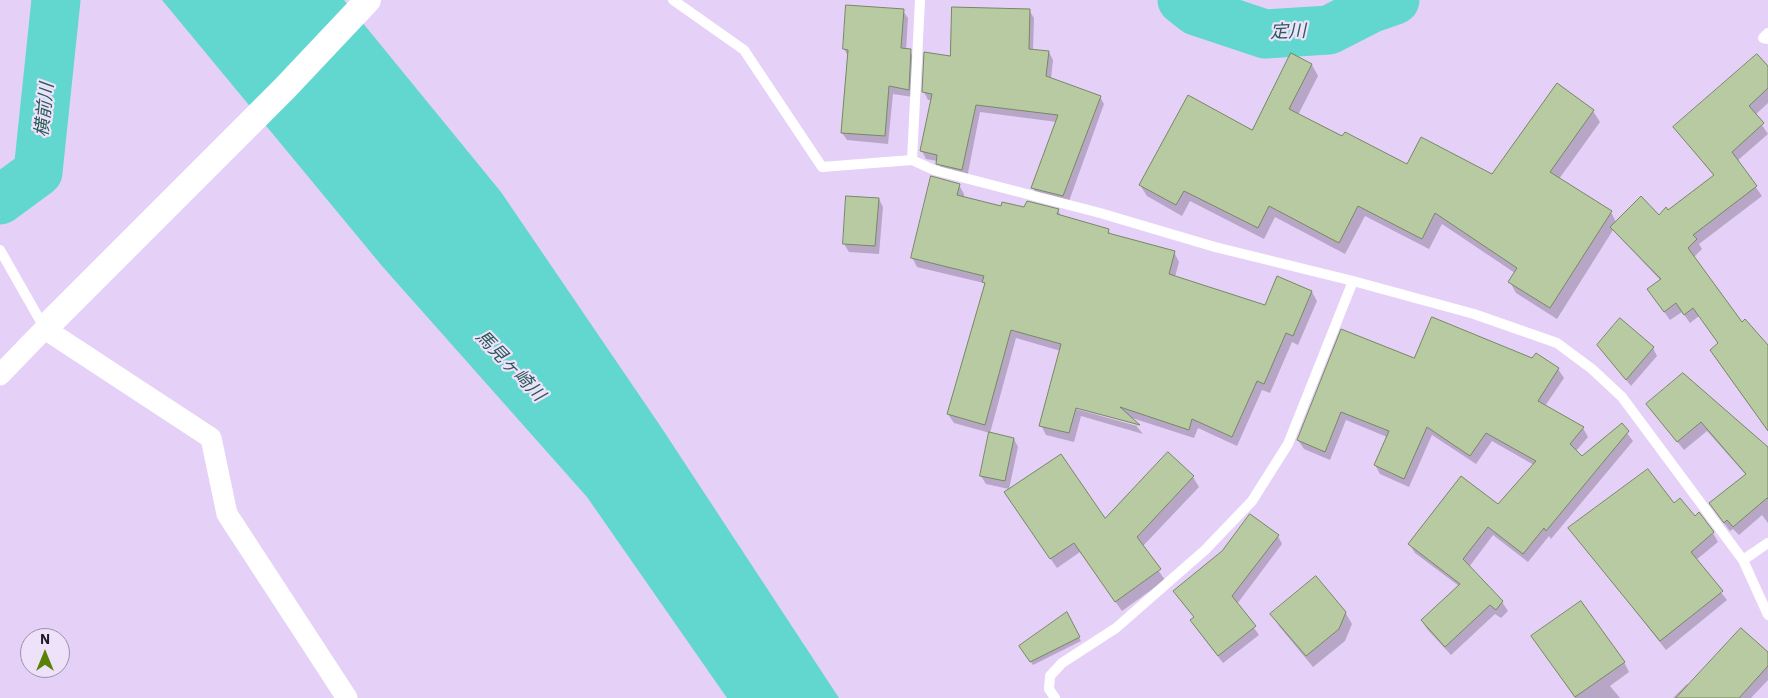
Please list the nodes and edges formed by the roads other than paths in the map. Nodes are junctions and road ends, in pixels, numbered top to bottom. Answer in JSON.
{"nodes":[{"id":1,"x":368,"y":0,"type":"edge"},
{"id":2,"x":673,"y":0,"type":"edge"},
{"id":3,"x":920,"y":1,"type":"edge"},
{"id":4,"x":1768,"y":33,"type":"edge"},
{"id":5,"x":1768,"y":39,"type":"edge"},
{"id":6,"x":912,"y":160,"type":"junction"},
{"id":7,"x":0,"y":250,"type":"edge"},
{"id":8,"x":1353,"y":281,"type":"junction"},
{"id":9,"x":49,"y":325,"type":"junction"},
{"id":10,"x":0,"y":375,"type":"edge"},
{"id":11,"x":1768,"y":543,"type":"edge"},
{"id":12,"x":1743,"y":560,"type":"junction"},
{"id":13,"x":1768,"y":615,"type":"edge"},
{"id":14,"x":347,"y":698,"type":"edge"},
{"id":15,"x":1055,"y":698,"type":"edge"}],
"edges":[{"from":1,"to":9,"type":"street"},
{"from":2,"to":6,"type":"lane"},
{"from":3,"to":6,"type":"lane"},
{"from":4,"to":5,"type":"lane"},
{"from":6,"to":8,"type":"lane"},
{"from":7,"to":9,"type":"lane"},
{"from":8,"to":12,"type":"lane"},
{"from":8,"to":15,"type":"lane"},
{"from":9,"to":10,"type":"street"},
{"from":9,"to":14,"type":"street"},
{"from":11,"to":12,"type":"lane"},
{"from":12,"to":13,"type":"lane"}]}
